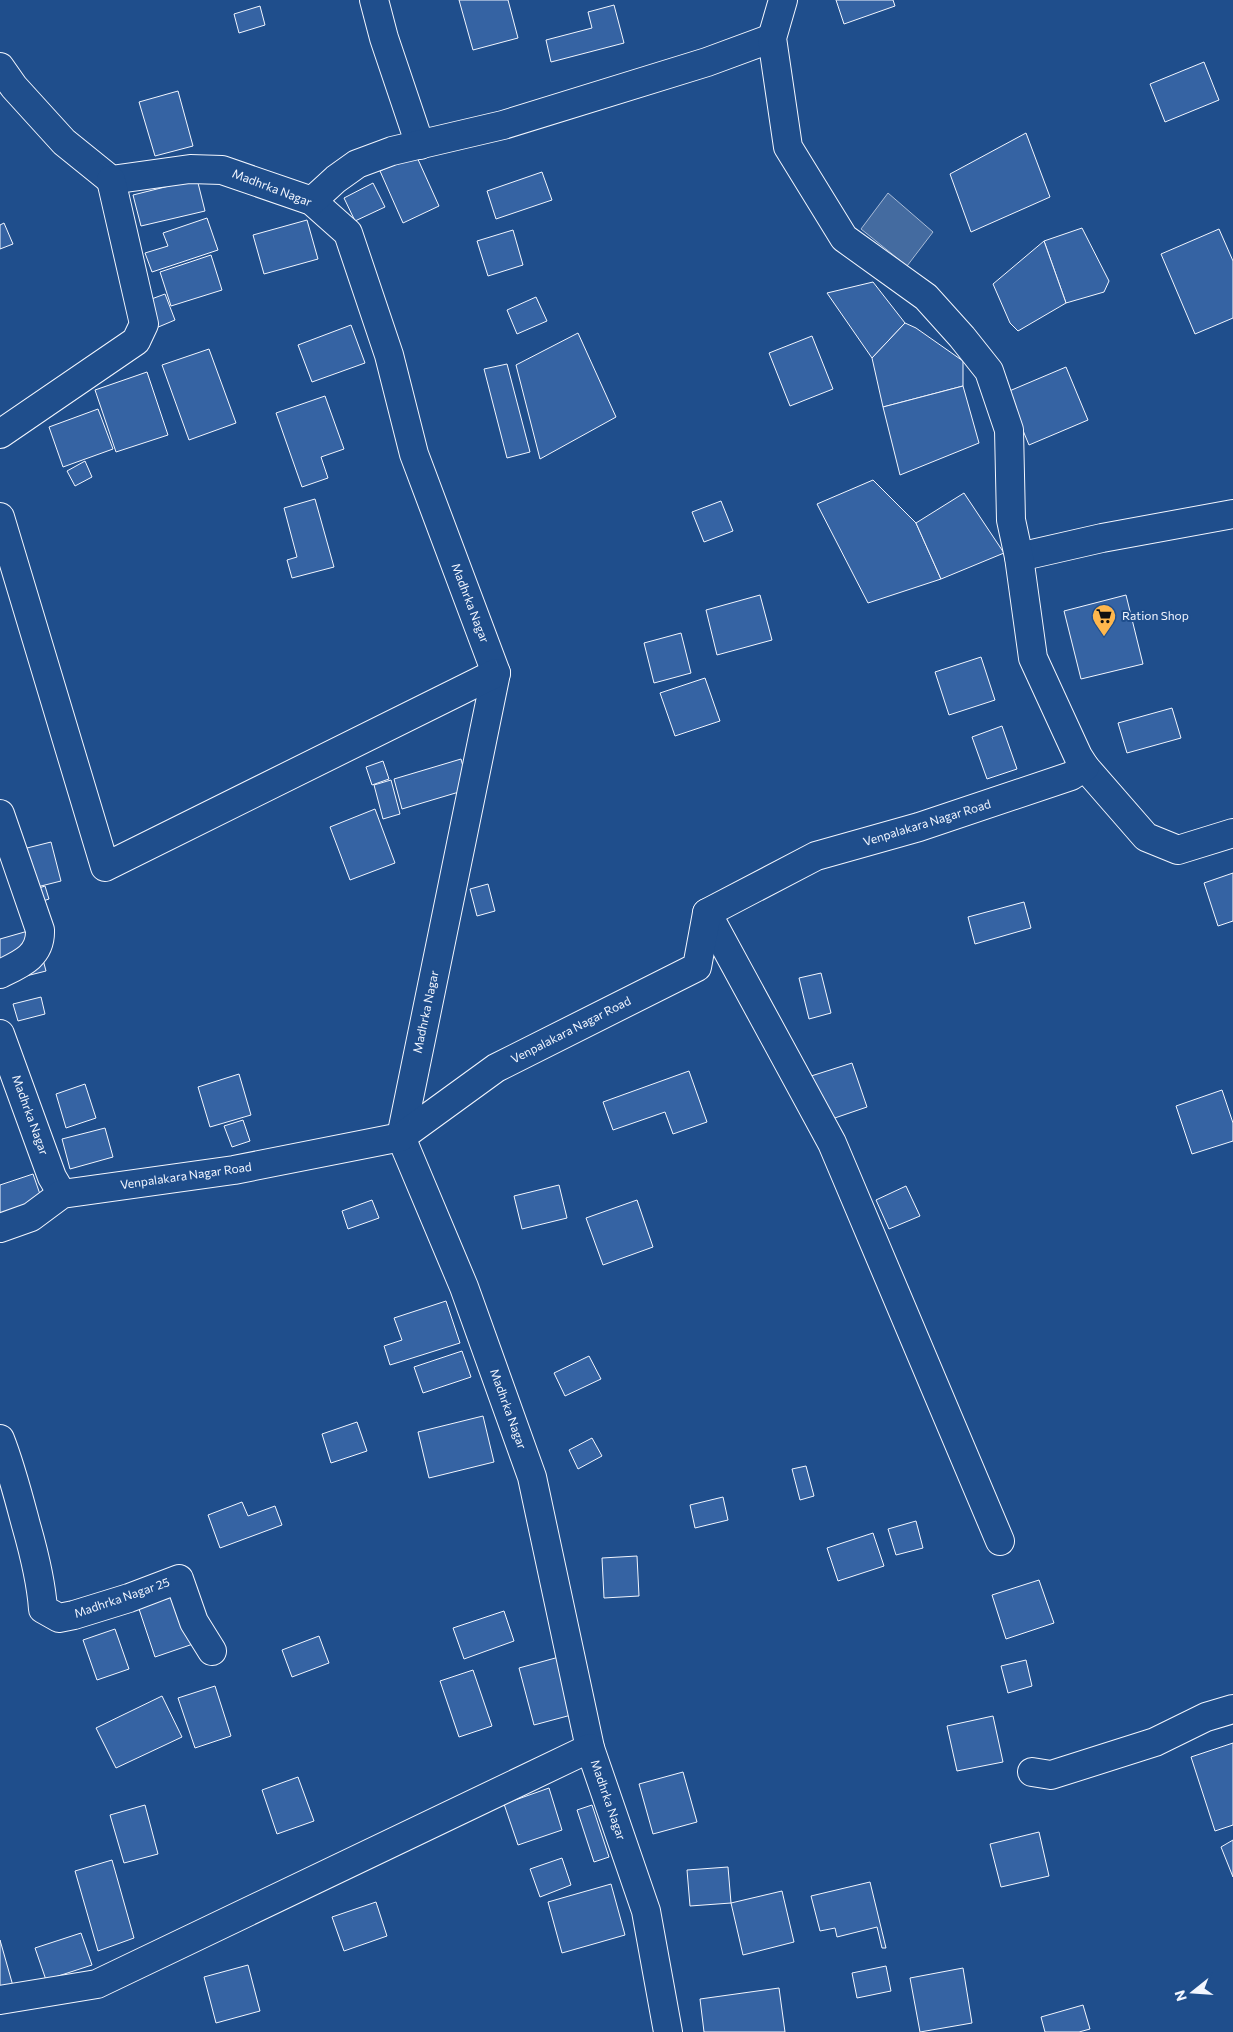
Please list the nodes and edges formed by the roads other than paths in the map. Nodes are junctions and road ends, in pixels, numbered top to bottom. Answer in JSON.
{"nodes":[{"id":1,"x":374,"y":0,"type":"edge"},
{"id":2,"x":783,"y":0,"type":"edge"},
{"id":3,"x":772,"y":38,"type":"junction"},
{"id":4,"x":0,"y":67,"type":"edge"},
{"id":5,"x":420,"y":144,"type":"junction"},
{"id":6,"x":111,"y":180,"type":"junction"},
{"id":7,"x":312,"y":201,"type":"junction"},
{"id":8,"x":0,"y":434,"type":"edge"},
{"id":9,"x":1233,"y":514,"type":"edge"},
{"id":10,"x":0,"y":517,"type":"edge"},
{"id":11,"x":1019,"y":557,"type":"junction"},
{"id":12,"x":496,"y":673,"type":"junction"},
{"id":13,"x":1082,"y":762,"type":"junction"},
{"id":14,"x":0,"y":814,"type":"edge"},
{"id":15,"x":1233,"y":834,"type":"edge"},
{"id":16,"x":707,"y":913,"type":"junction"},
{"id":17,"x":0,"y":974,"type":"edge"},
{"id":18,"x":0,"y":1034,"type":"edge"},
{"id":19,"x":401,"y":1137,"type":"junction"},
{"id":20,"x":62,"y":1194,"type":"junction"},
{"id":21,"x":0,"y":1228,"type":"edge"},
{"id":22,"x":0,"y":1439,"type":"edge"},
{"id":23,"x":1000,"y":1541,"type":"dead end"},
{"id":24,"x":212,"y":1651,"type":"dead end"},
{"id":25,"x":1233,"y":1709,"type":"edge"},
{"id":26,"x":590,"y":1748,"type":"junction"},
{"id":27,"x":1032,"y":1772,"type":"dead end"},
{"id":28,"x":0,"y":2000,"type":"edge"},
{"id":29,"x":668,"y":2032,"type":"edge"}],
"edges":[{"from":1,"to":5,"type":"street"},
{"from":2,"to":3,"type":"street"},
{"from":3,"to":5,"type":"street"},
{"from":3,"to":11,"type":"street"},
{"from":4,"to":6,"type":"street"},
{"from":5,"to":7,"type":"street"},
{"from":6,"to":7,"type":"street","name":"Madhrka Nagar"},
{"from":6,"to":8,"type":"street"},
{"from":7,"to":12,"type":"street","name":"Madhrka Nagar"},
{"from":9,"to":11,"type":"street"},
{"from":10,"to":12,"type":"street"},
{"from":11,"to":13,"type":"street"},
{"from":12,"to":19,"type":"street","name":"Madhrka Nagar"},
{"from":13,"to":15,"type":"street"},
{"from":13,"to":16,"type":"street","name":"Venpalakara Nagar Road"},
{"from":14,"to":17,"type":"street"},
{"from":16,"to":19,"type":"street","name":"Venpalakara Nagar Road"},
{"from":16,"to":23,"type":"street"},
{"from":18,"to":20,"type":"street","name":"Madhrka Nagar"},
{"from":19,"to":20,"type":"street","name":"Venpalakara Nagar Road"},
{"from":19,"to":26,"type":"street","name":"Madhrka Nagar"},
{"from":20,"to":21,"type":"street","name":"Venpalakara Nagar Road"},
{"from":22,"to":24,"type":"street","name":"Madhrka Nagar 25"},
{"from":25,"to":27,"type":"street"},
{"from":26,"to":28,"type":"street"},
{"from":26,"to":29,"type":"street","name":"Madhrka Nagar"}]}
